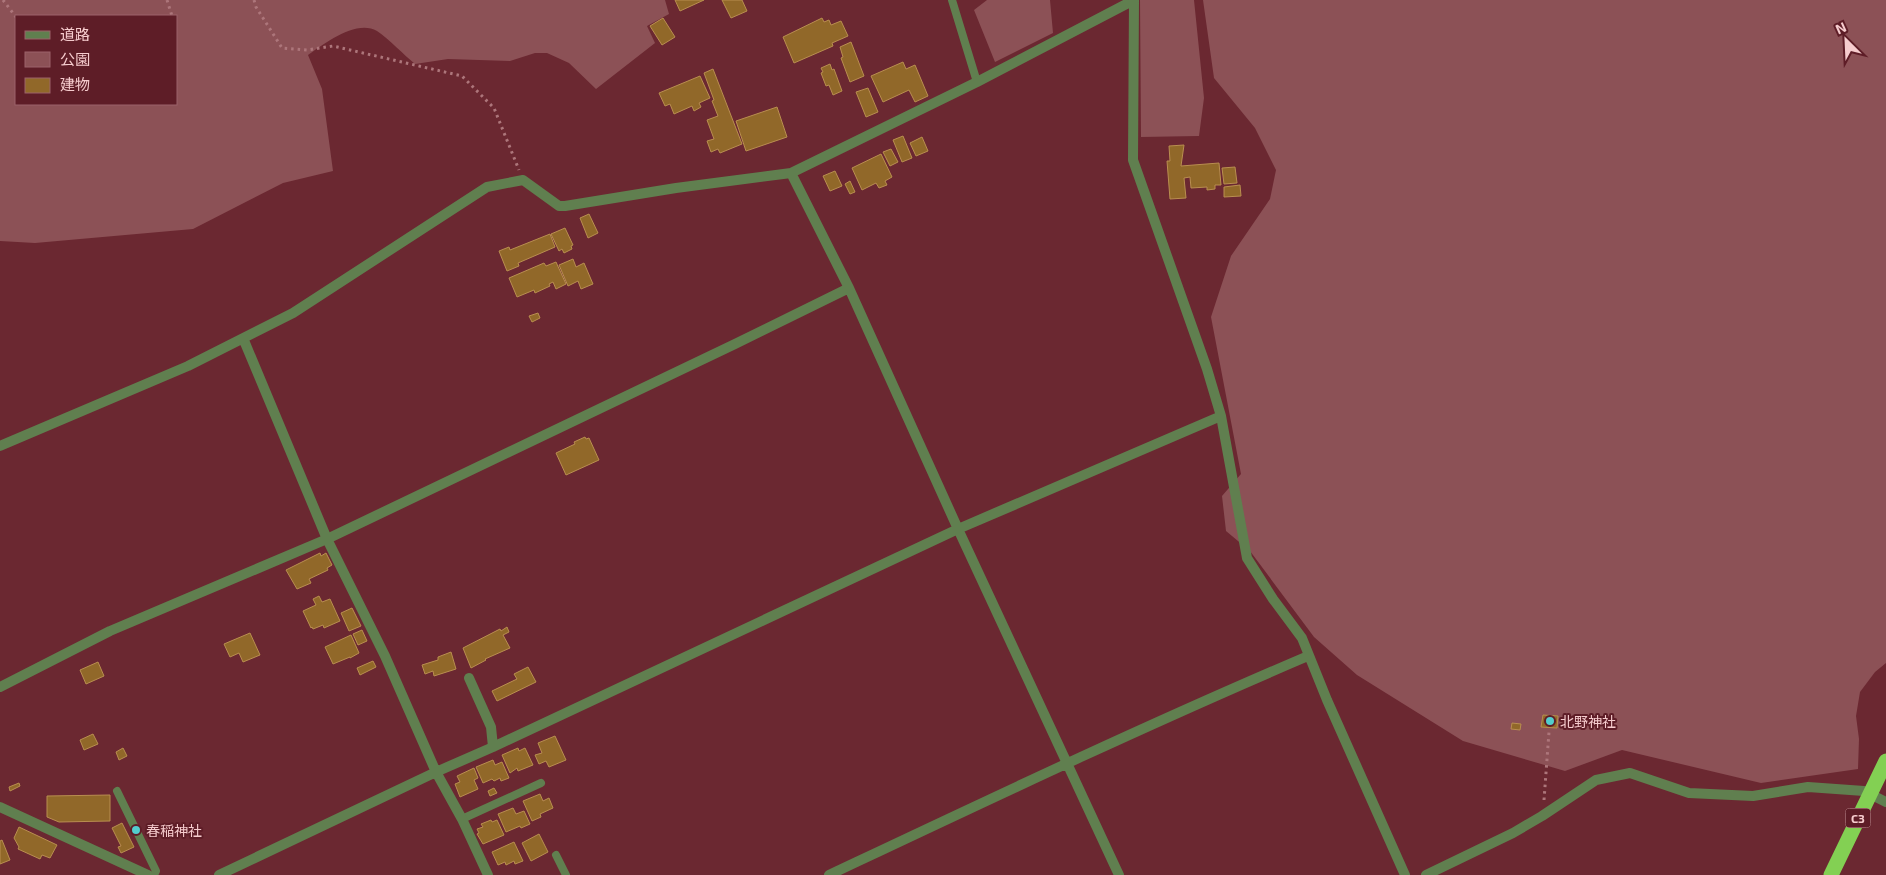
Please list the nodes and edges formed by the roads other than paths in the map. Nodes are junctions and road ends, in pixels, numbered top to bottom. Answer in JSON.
{"nodes":[{"id":1,"x":952,"y":0,"type":"edge"},
{"id":2,"x":1134,"y":0,"type":"edge"},
{"id":3,"x":977,"y":82,"type":"junction"},
{"id":4,"x":791,"y":173,"type":"junction"},
{"id":5,"x":848,"y":288,"type":"junction"},
{"id":6,"x":243,"y":338,"type":"junction"},
{"id":7,"x":1221,"y":416,"type":"junction"},
{"id":8,"x":0,"y":446,"type":"edge"},
{"id":9,"x":958,"y":529,"type":"junction"},
{"id":10,"x":327,"y":540,"type":"junction"},
{"id":11,"x":1308,"y":656,"type":"junction"},
{"id":12,"x":469,"y":678,"type":"dead end"},
{"id":13,"x":0,"y":687,"type":"edge"},
{"id":14,"x":493,"y":747,"type":"junction"},
{"id":15,"x":1886,"y":761,"type":"edge"},
{"id":16,"x":1067,"y":762,"type":"junction"},
{"id":17,"x":436,"y":772,"type":"junction"},
{"id":18,"x":541,"y":782,"type":"dead end"},
{"id":19,"x":116,"y":791,"type":"dead end"},
{"id":20,"x":1886,"y":802,"type":"edge"},
{"id":21,"x":0,"y":807,"type":"edge"},
{"id":22,"x":462,"y":819,"type":"junction"},
{"id":23,"x":556,"y":855,"type":"dead end"},
{"id":24,"x":148,"y":875,"type":"edge"},
{"id":25,"x":154,"y":875,"type":"edge"},
{"id":26,"x":219,"y":875,"type":"edge"},
{"id":27,"x":488,"y":875,"type":"edge"},
{"id":28,"x":566,"y":875,"type":"edge"},
{"id":29,"x":829,"y":875,"type":"edge"},
{"id":30,"x":1118,"y":875,"type":"edge"},
{"id":31,"x":1405,"y":875,"type":"edge"},
{"id":32,"x":1426,"y":875,"type":"edge"},
{"id":33,"x":1831,"y":875,"type":"edge"}],
"edges":[{"from":1,"to":3,"type":"lane"},
{"from":2,"to":3,"type":"street"},
{"from":2,"to":7,"type":"street"},
{"from":3,"to":4,"type":"street"},
{"from":4,"to":5,"type":"street"},
{"from":4,"to":6,"type":"street"},
{"from":5,"to":9,"type":"street"},
{"from":5,"to":10,"type":"street"},
{"from":6,"to":8,"type":"street"},
{"from":6,"to":10,"type":"street"},
{"from":7,"to":9,"type":"street"},
{"from":7,"to":11,"type":"street"},
{"from":9,"to":14,"type":"street"},
{"from":9,"to":16,"type":"street"},
{"from":10,"to":13,"type":"street"},
{"from":10,"to":17,"type":"street"},
{"from":11,"to":16,"type":"street"},
{"from":11,"to":31,"type":"street"},
{"from":12,"to":14,"type":"street"},
{"from":14,"to":17,"type":"street"},
{"from":15,"to":33,"type":"highway","number":"C3","bridge":true},
{"from":16,"to":29,"type":"street"},
{"from":16,"to":30,"type":"street"},
{"from":17,"to":22,"type":"street"},
{"from":17,"to":26,"type":"street"},
{"from":18,"to":22,"type":"lane"},
{"from":19,"to":25,"type":"lane"},
{"from":20,"to":32,"type":"street"},
{"from":21,"to":24,"type":"street"},
{"from":22,"to":27,"type":"street"},
{"from":23,"to":28,"type":"lane"}]}
